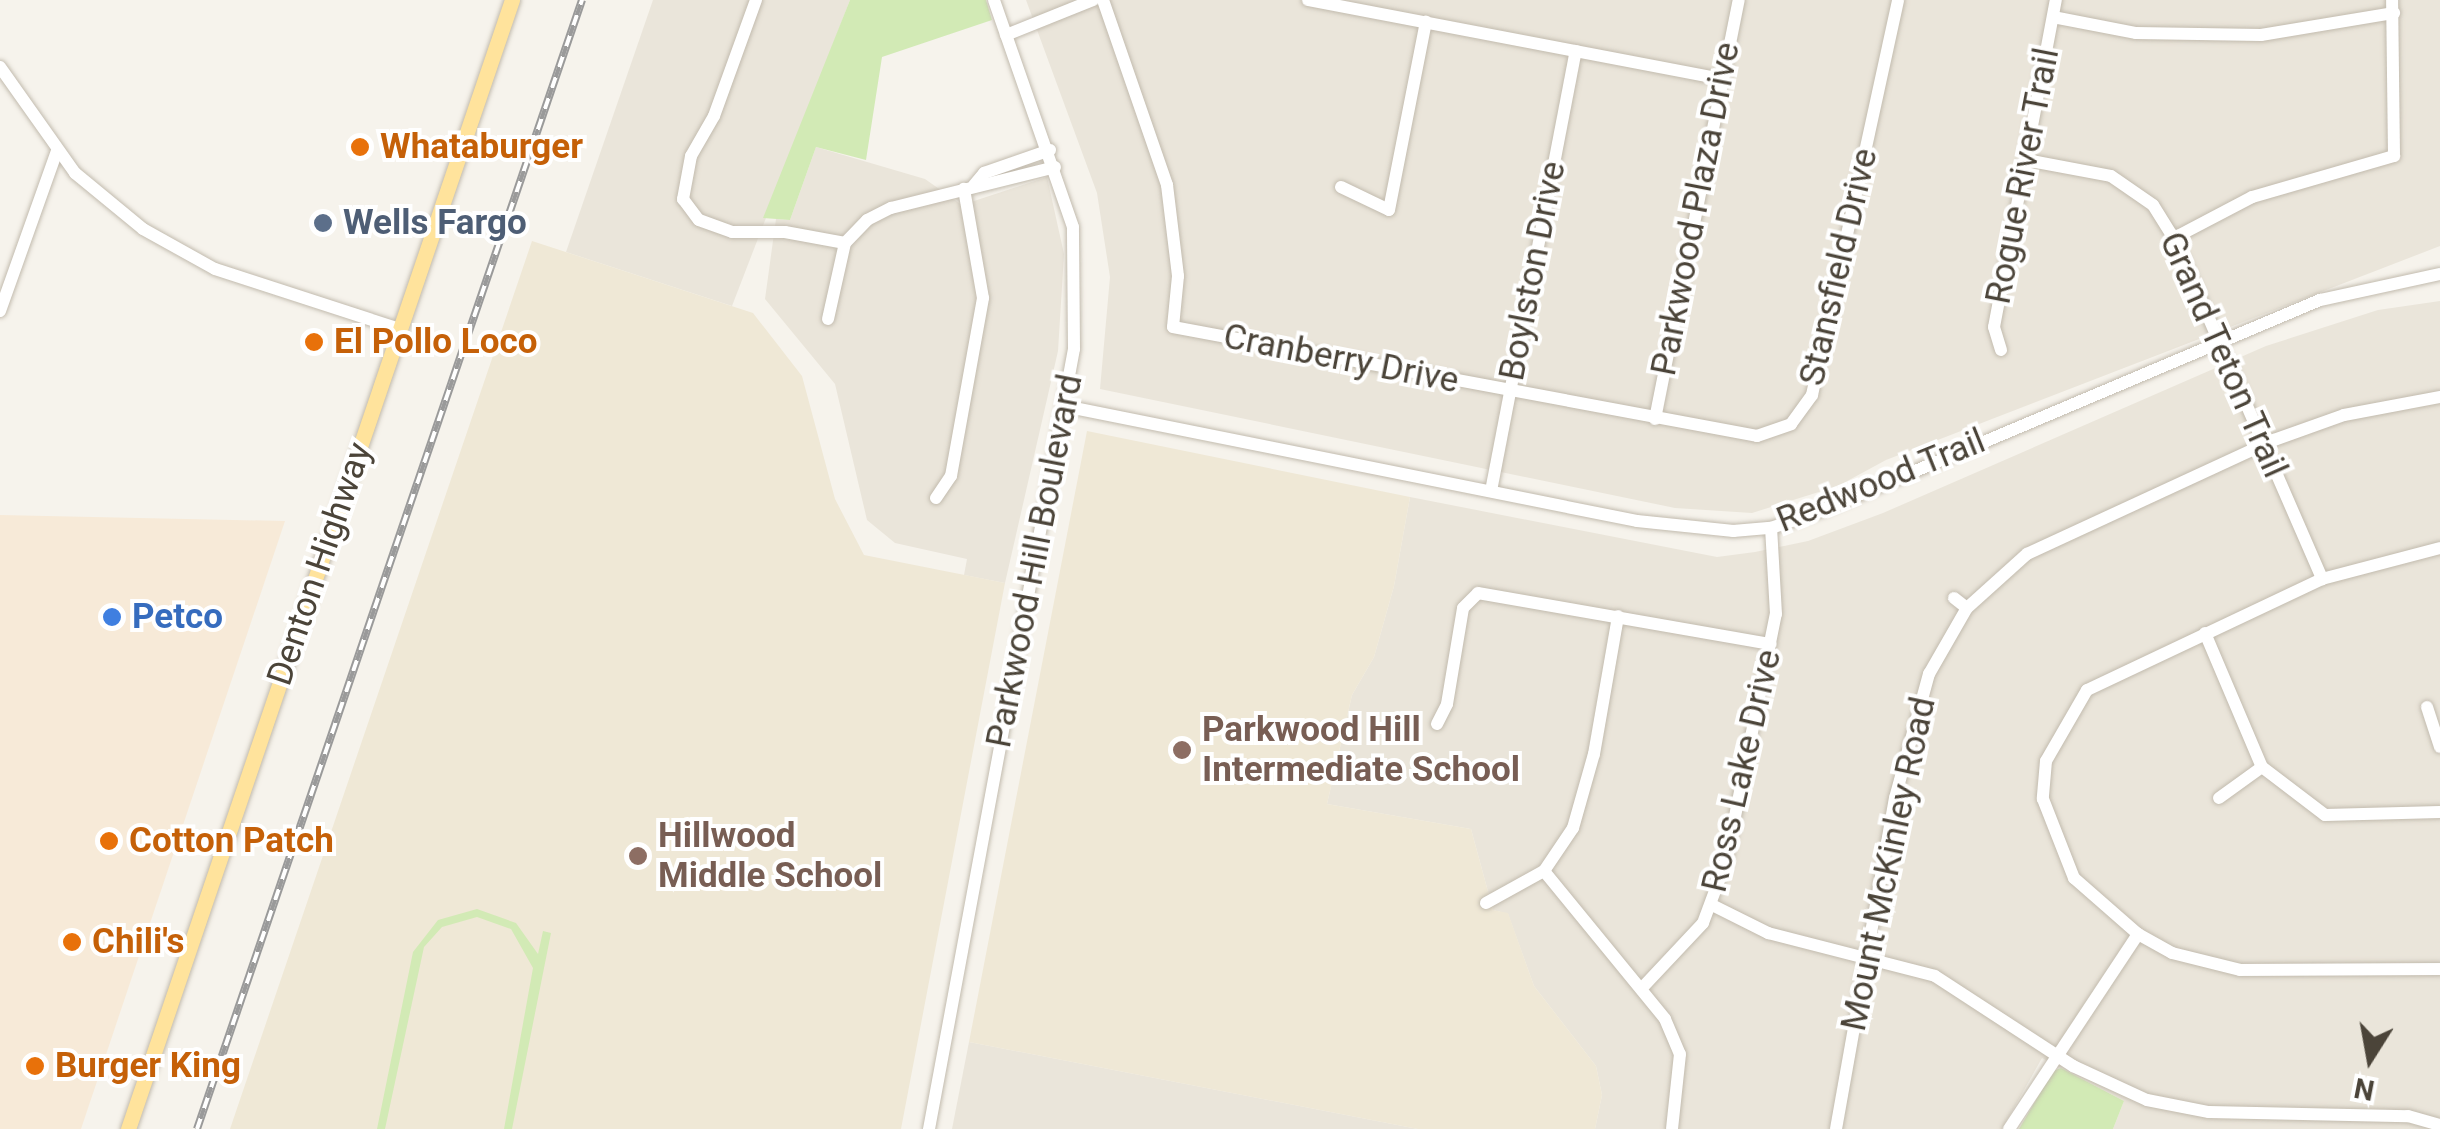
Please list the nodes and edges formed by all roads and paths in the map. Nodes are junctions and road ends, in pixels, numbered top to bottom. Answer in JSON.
{"nodes":[{"id":1,"x":512,"y":0,"type":"edge"},
{"id":2,"x":756,"y":0,"type":"edge"},
{"id":3,"x":994,"y":0,"type":"edge"},
{"id":4,"x":1093,"y":0,"type":"edge"},
{"id":5,"x":1103,"y":0,"type":"edge"},
{"id":6,"x":1308,"y":0,"type":"edge"},
{"id":7,"x":1739,"y":0,"type":"edge"},
{"id":8,"x":1898,"y":0,"type":"edge"},
{"id":9,"x":2056,"y":0,"type":"edge"},
{"id":10,"x":2393,"y":6,"type":"edge"},
{"id":11,"x":2053,"y":17,"type":"junction"},
{"id":12,"x":1426,"y":22,"type":"junction"},
{"id":13,"x":1006,"y":35,"type":"junction"},
{"id":14,"x":1576,"y":51,"type":"junction"},
{"id":15,"x":0,"y":67,"type":"edge"},
{"id":16,"x":1721,"y":79,"type":"junction"},
{"id":17,"x":1050,"y":150,"type":"junction"},
{"id":18,"x":57,"y":151,"type":"junction"},
{"id":19,"x":2026,"y":160,"type":"junction"},
{"id":20,"x":1055,"y":167,"type":"junction"},
{"id":21,"x":969,"y":187,"type":"junction"},
{"id":22,"x":1341,"y":187,"type":"dead end"},
{"id":23,"x":2174,"y":238,"type":"junction"},
{"id":24,"x":845,"y":243,"type":"junction"},
{"id":25,"x":2440,"y":274,"type":"edge"},
{"id":26,"x":0,"y":311,"type":"edge"},
{"id":27,"x":828,"y":319,"type":"dead end"},
{"id":28,"x":400,"y":329,"type":"junction"},
{"id":29,"x":2215,"y":341,"type":"junction"},
{"id":30,"x":2001,"y":350,"type":"dead end"},
{"id":31,"x":1510,"y":391,"type":"junction"},
{"id":32,"x":2440,"y":397,"type":"edge"},
{"id":33,"x":1064,"y":406,"type":"junction"},
{"id":34,"x":1655,"y":419,"type":"junction"},
{"id":35,"x":2263,"y":446,"type":"junction"},
{"id":36,"x":1491,"y":491,"type":"junction"},
{"id":37,"x":936,"y":498,"type":"dead end"},
{"id":38,"x":1770,"y":528,"type":"junction"},
{"id":39,"x":2440,"y":548,"type":"edge"},
{"id":40,"x":2322,"y":579,"type":"junction"},
{"id":41,"x":1954,"y":598,"type":"dead end"},
{"id":42,"x":1966,"y":608,"type":"junction"},
{"id":43,"x":1618,"y":616,"type":"junction"},
{"id":44,"x":2205,"y":633,"type":"junction"},
{"id":45,"x":1771,"y":644,"type":"junction"},
{"id":46,"x":2426,"y":707,"type":"dead end"},
{"id":47,"x":1437,"y":724,"type":"dead end"},
{"id":48,"x":2440,"y":746,"type":"edge"},
{"id":49,"x":2262,"y":767,"type":"junction"},
{"id":50,"x":2219,"y":798,"type":"dead end"},
{"id":51,"x":2440,"y":812,"type":"edge"},
{"id":52,"x":1544,"y":871,"type":"junction"},
{"id":53,"x":1486,"y":903,"type":"dead end"},
{"id":54,"x":1712,"y":905,"type":"junction"},
{"id":55,"x":2138,"y":934,"type":"junction"},
{"id":56,"x":1867,"y":956,"type":"junction"},
{"id":57,"x":2440,"y":968,"type":"edge"},
{"id":58,"x":1642,"y":988,"type":"junction"},
{"id":59,"x":2054,"y":1054,"type":"junction"},
{"id":60,"x":2440,"y":1125,"type":"edge"},
{"id":61,"x":128,"y":1129,"type":"edge"},
{"id":62,"x":928,"y":1129,"type":"edge"},
{"id":63,"x":1672,"y":1129,"type":"edge"},
{"id":64,"x":1836,"y":1129,"type":"edge"},
{"id":65,"x":2008,"y":1129,"type":"edge"}],
"edges":[{"from":1,"to":28,"type":"main road","name":"Denton Highway"},
{"from":2,"to":24,"type":"street"},
{"from":3,"to":13,"type":"street","name":"Parkwood Hill Boulevard"},
{"from":4,"to":13,"type":"street"},
{"from":5,"to":31,"type":"street","name":"Cranberry Drive"},
{"from":6,"to":12,"type":"street"},
{"from":7,"to":16,"type":"street","name":"Parkwood Plaza Drive"},
{"from":8,"to":34,"type":"street","name":"Stansfield Drive"},
{"from":9,"to":11,"type":"street","name":"Rogue River Trail"},
{"from":10,"to":11,"type":"street"},
{"from":10,"to":23,"type":"street"},
{"from":11,"to":19,"type":"street","name":"Rogue River Trail"},
{"from":12,"to":14,"type":"street"},
{"from":12,"to":22,"type":"street"},
{"from":13,"to":17,"type":"street","name":"Parkwood Hill Boulevard"},
{"from":14,"to":16,"type":"street"},
{"from":14,"to":31,"type":"street","name":"Boylston Drive"},
{"from":15,"to":18,"type":"street"},
{"from":16,"to":34,"type":"street","name":"Parkwood Plaza Drive"},
{"from":17,"to":20,"type":"street","name":"Parkwood Hill Boulevard"},
{"from":17,"to":21,"type":"street"},
{"from":18,"to":26,"type":"street"},
{"from":18,"to":28,"type":"street"},
{"from":19,"to":23,"type":"street","name":"Grand Teton Trail"},
{"from":19,"to":30,"type":"street","name":"Rogue River Trail"},
{"from":20,"to":21,"type":"street"},
{"from":20,"to":33,"type":"street","name":"Parkwood Hill Boulevard"},
{"from":21,"to":24,"type":"street"},
{"from":21,"to":37,"type":"street"},
{"from":23,"to":29,"type":"street","name":"Grand Teton Trail"},
{"from":24,"to":27,"type":"street"},
{"from":25,"to":29,"type":"street","name":"Redwood Trail"},
{"from":28,"to":61,"type":"main road","name":"Denton Highway"},
{"from":29,"to":35,"type":"street","name":"Grand Teton Trail"},
{"from":29,"to":38,"type":"street","name":"Redwood Trail"},
{"from":31,"to":34,"type":"street","name":"Stansfield Drive"},
{"from":31,"to":36,"type":"street","name":"Boylston Drive"},
{"from":32,"to":35,"type":"street","name":"Mount McKinley Road"},
{"from":33,"to":36,"type":"street","name":"Redwood Trail"},
{"from":33,"to":62,"type":"street","name":"Parkwood Hill Boulevard"},
{"from":35,"to":40,"type":"street","name":"Grand Teton Trail"},
{"from":35,"to":42,"type":"street","name":"Mount McKinley Road"},
{"from":36,"to":38,"type":"street","name":"Redwood Trail"},
{"from":38,"to":45,"type":"street","name":"Ross Lake Drive"},
{"from":39,"to":40,"type":"street"},
{"from":40,"to":44,"type":"street"},
{"from":41,"to":42,"type":"street"},
{"from":42,"to":56,"type":"street","name":"Mount McKinley Road"},
{"from":43,"to":45,"type":"street"},
{"from":43,"to":47,"type":"street"},
{"from":43,"to":52,"type":"street"},
{"from":44,"to":49,"type":"street"},
{"from":44,"to":55,"type":"street"},
{"from":45,"to":54,"type":"street","name":"Ross Lake Drive"},
{"from":46,"to":48,"type":"street"},
{"from":49,"to":50,"type":"street"},
{"from":49,"to":51,"type":"street"},
{"from":52,"to":53,"type":"street"},
{"from":52,"to":58,"type":"street"},
{"from":54,"to":56,"type":"street"},
{"from":54,"to":58,"type":"street","name":"Ross Lake Drive"},
{"from":55,"to":57,"type":"street"},
{"from":55,"to":59,"type":"street"},
{"from":56,"to":59,"type":"street"},
{"from":56,"to":64,"type":"street","name":"Mount McKinley Road"},
{"from":58,"to":63,"type":"street"},
{"from":59,"to":60,"type":"street"},
{"from":59,"to":65,"type":"street"}]}
